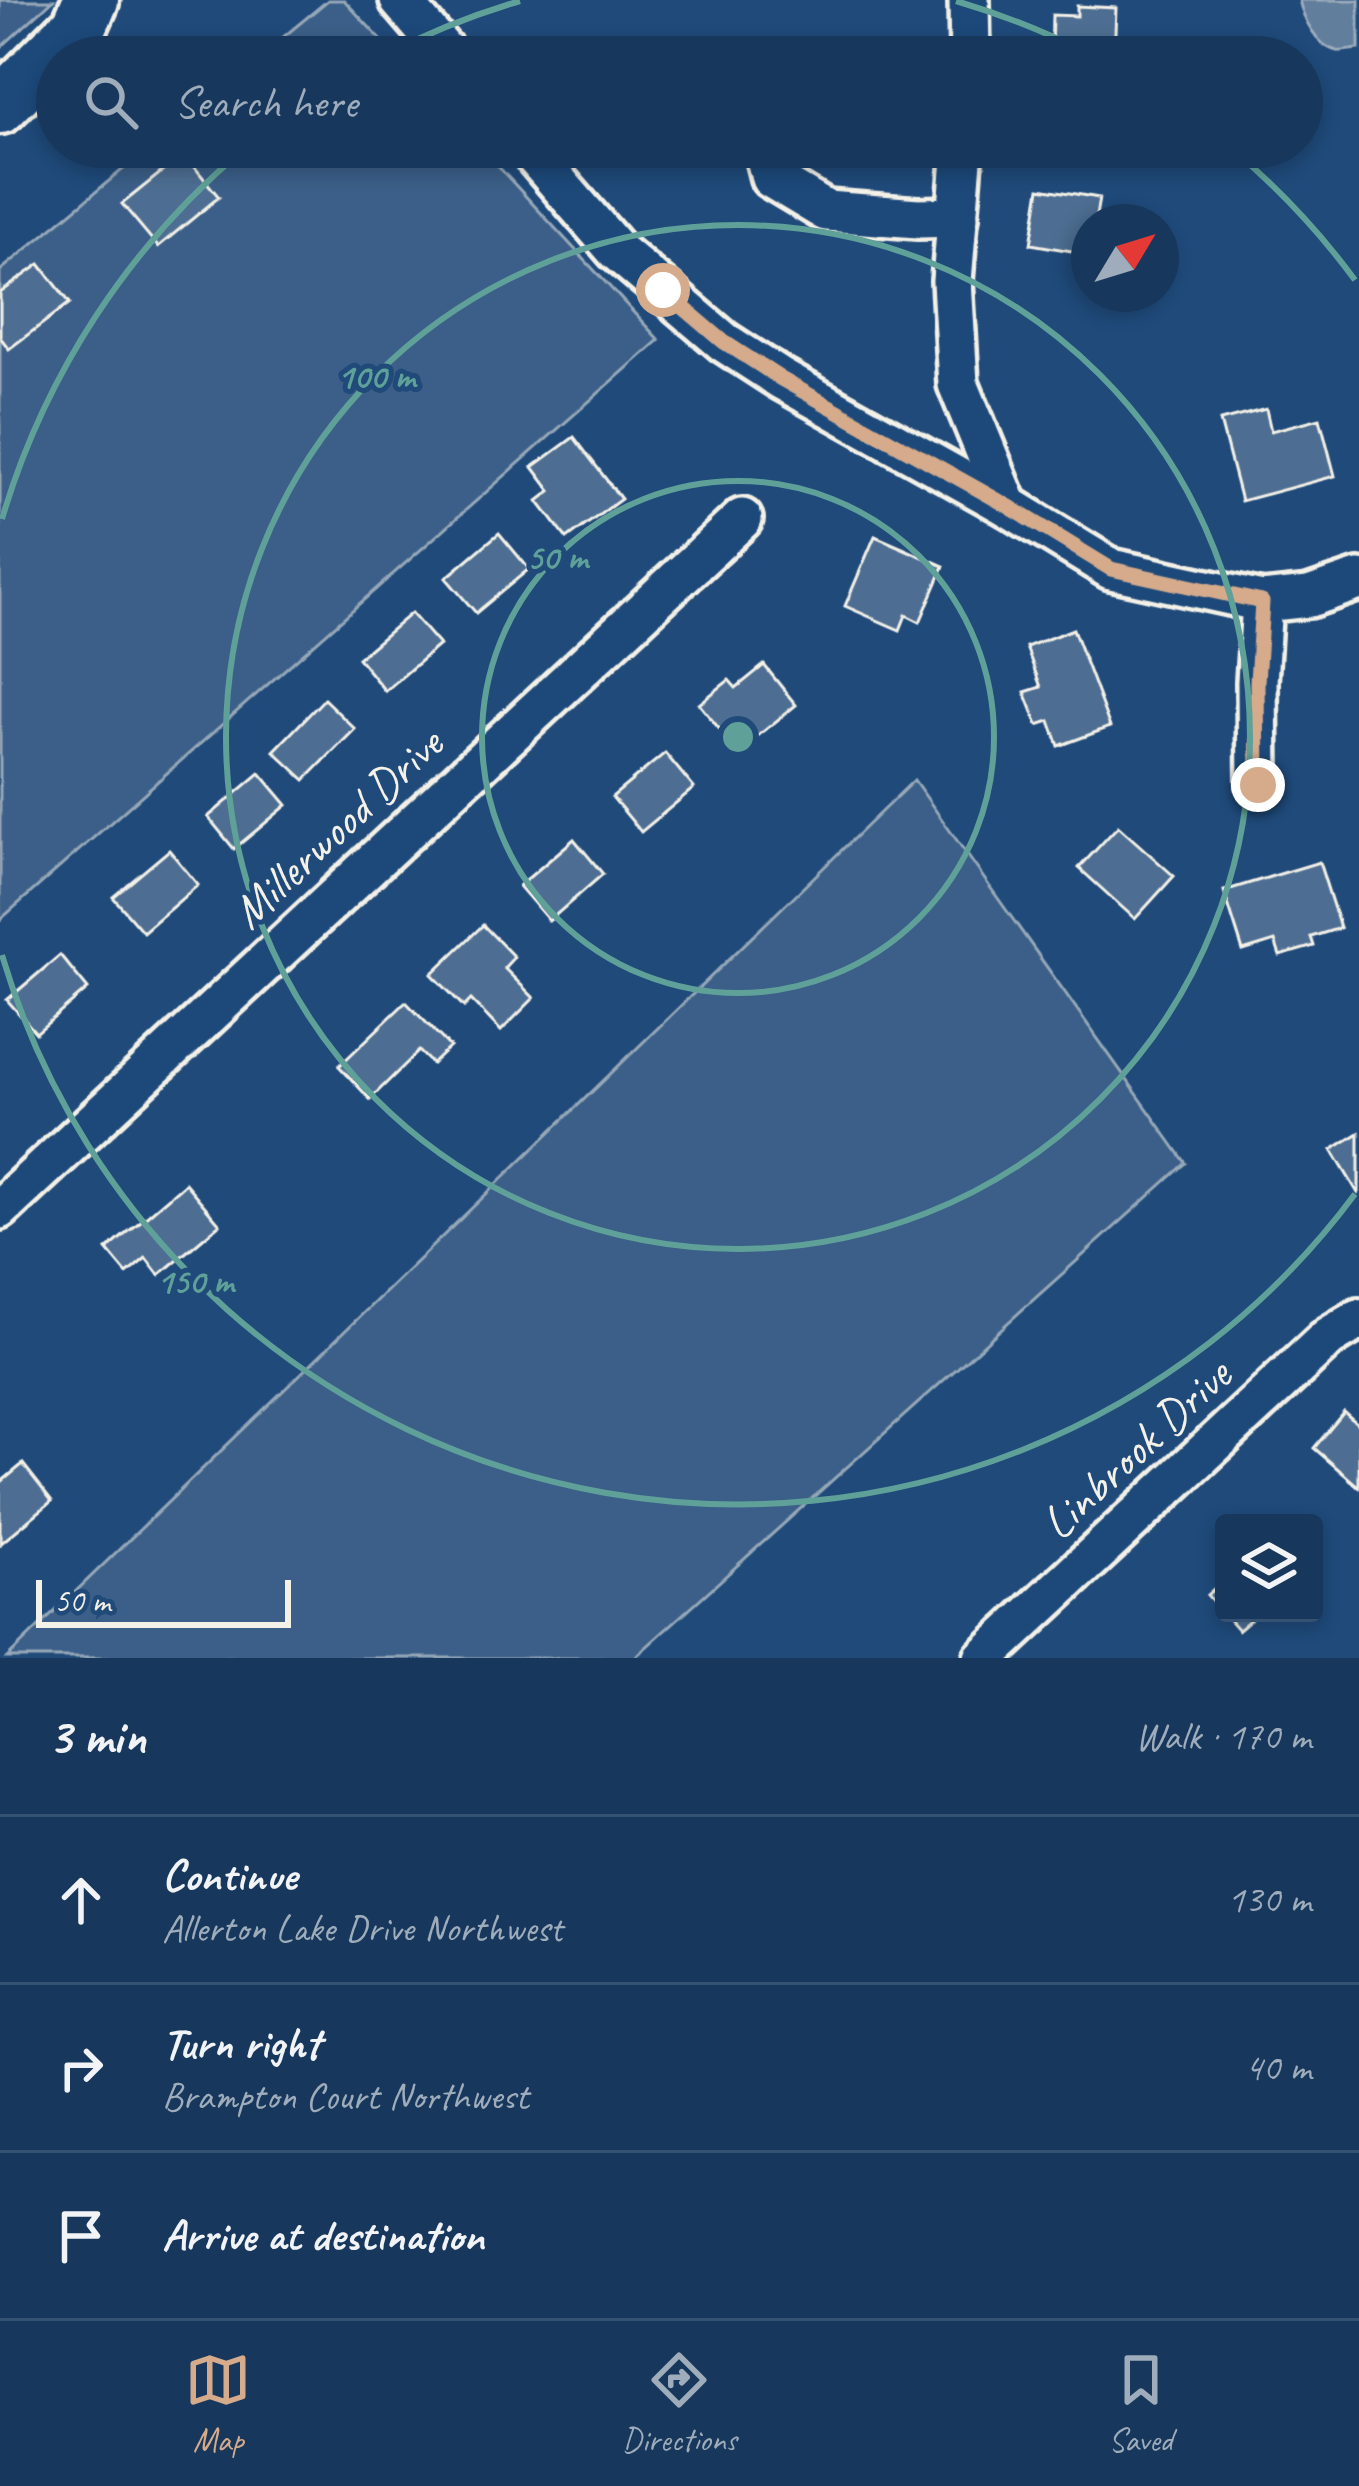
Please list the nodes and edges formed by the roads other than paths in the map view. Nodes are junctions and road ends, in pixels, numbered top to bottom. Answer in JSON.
{"nodes":[{"id":1,"x":91,"y":0,"type":"edge"},
{"id":2,"x":400,"y":0,"type":"edge"},
{"id":3,"x":969,"y":0,"type":"edge"},
{"id":4,"x":70,"y":36,"type":"edge"},
{"id":5,"x":431,"y":36,"type":"edge"},
{"id":6,"x":970,"y":36,"type":"edge"},
{"id":7,"x":36,"y":70,"type":"edge"},
{"id":8,"x":0,"y":106,"type":"edge"},
{"id":9,"x":545,"y":168,"type":"edge"},
{"id":10,"x":768,"y":168,"type":"edge"},
{"id":11,"x":962,"y":168,"type":"edge"},
{"id":12,"x":958,"y":217,"type":"junction"},
{"id":13,"x":1008,"y":506,"type":"junction"},
{"id":14,"x":742,"y":519,"type":"dead end"},
{"id":15,"x":1359,"y":580,"type":"edge"},
{"id":16,"x":1262,"y":602,"type":"junction"},
{"id":17,"x":1258,"y":785,"type":"dead end"},
{"id":18,"x":0,"y":1210,"type":"edge"},
{"id":19,"x":1359,"y":1318,"type":"edge"},
{"id":20,"x":984,"y":1658,"type":"edge"}],
"edges":[{"from":1,"to":4,"type":"street"},
{"from":2,"to":5,"type":"street"},
{"from":3,"to":6,"type":"street"},
{"from":7,"to":8,"type":"street"},
{"from":9,"to":13,"type":"street"},
{"from":10,"to":12,"type":"street"},
{"from":11,"to":12,"type":"street"},
{"from":12,"to":13,"type":"street"},
{"from":13,"to":16,"type":"street"},
{"from":14,"to":18,"type":"street","name":"Millerwood Drive"},
{"from":15,"to":16,"type":"street"},
{"from":16,"to":17,"type":"street"},
{"from":19,"to":20,"type":"street","name":"Linbrook Drive"}]}
